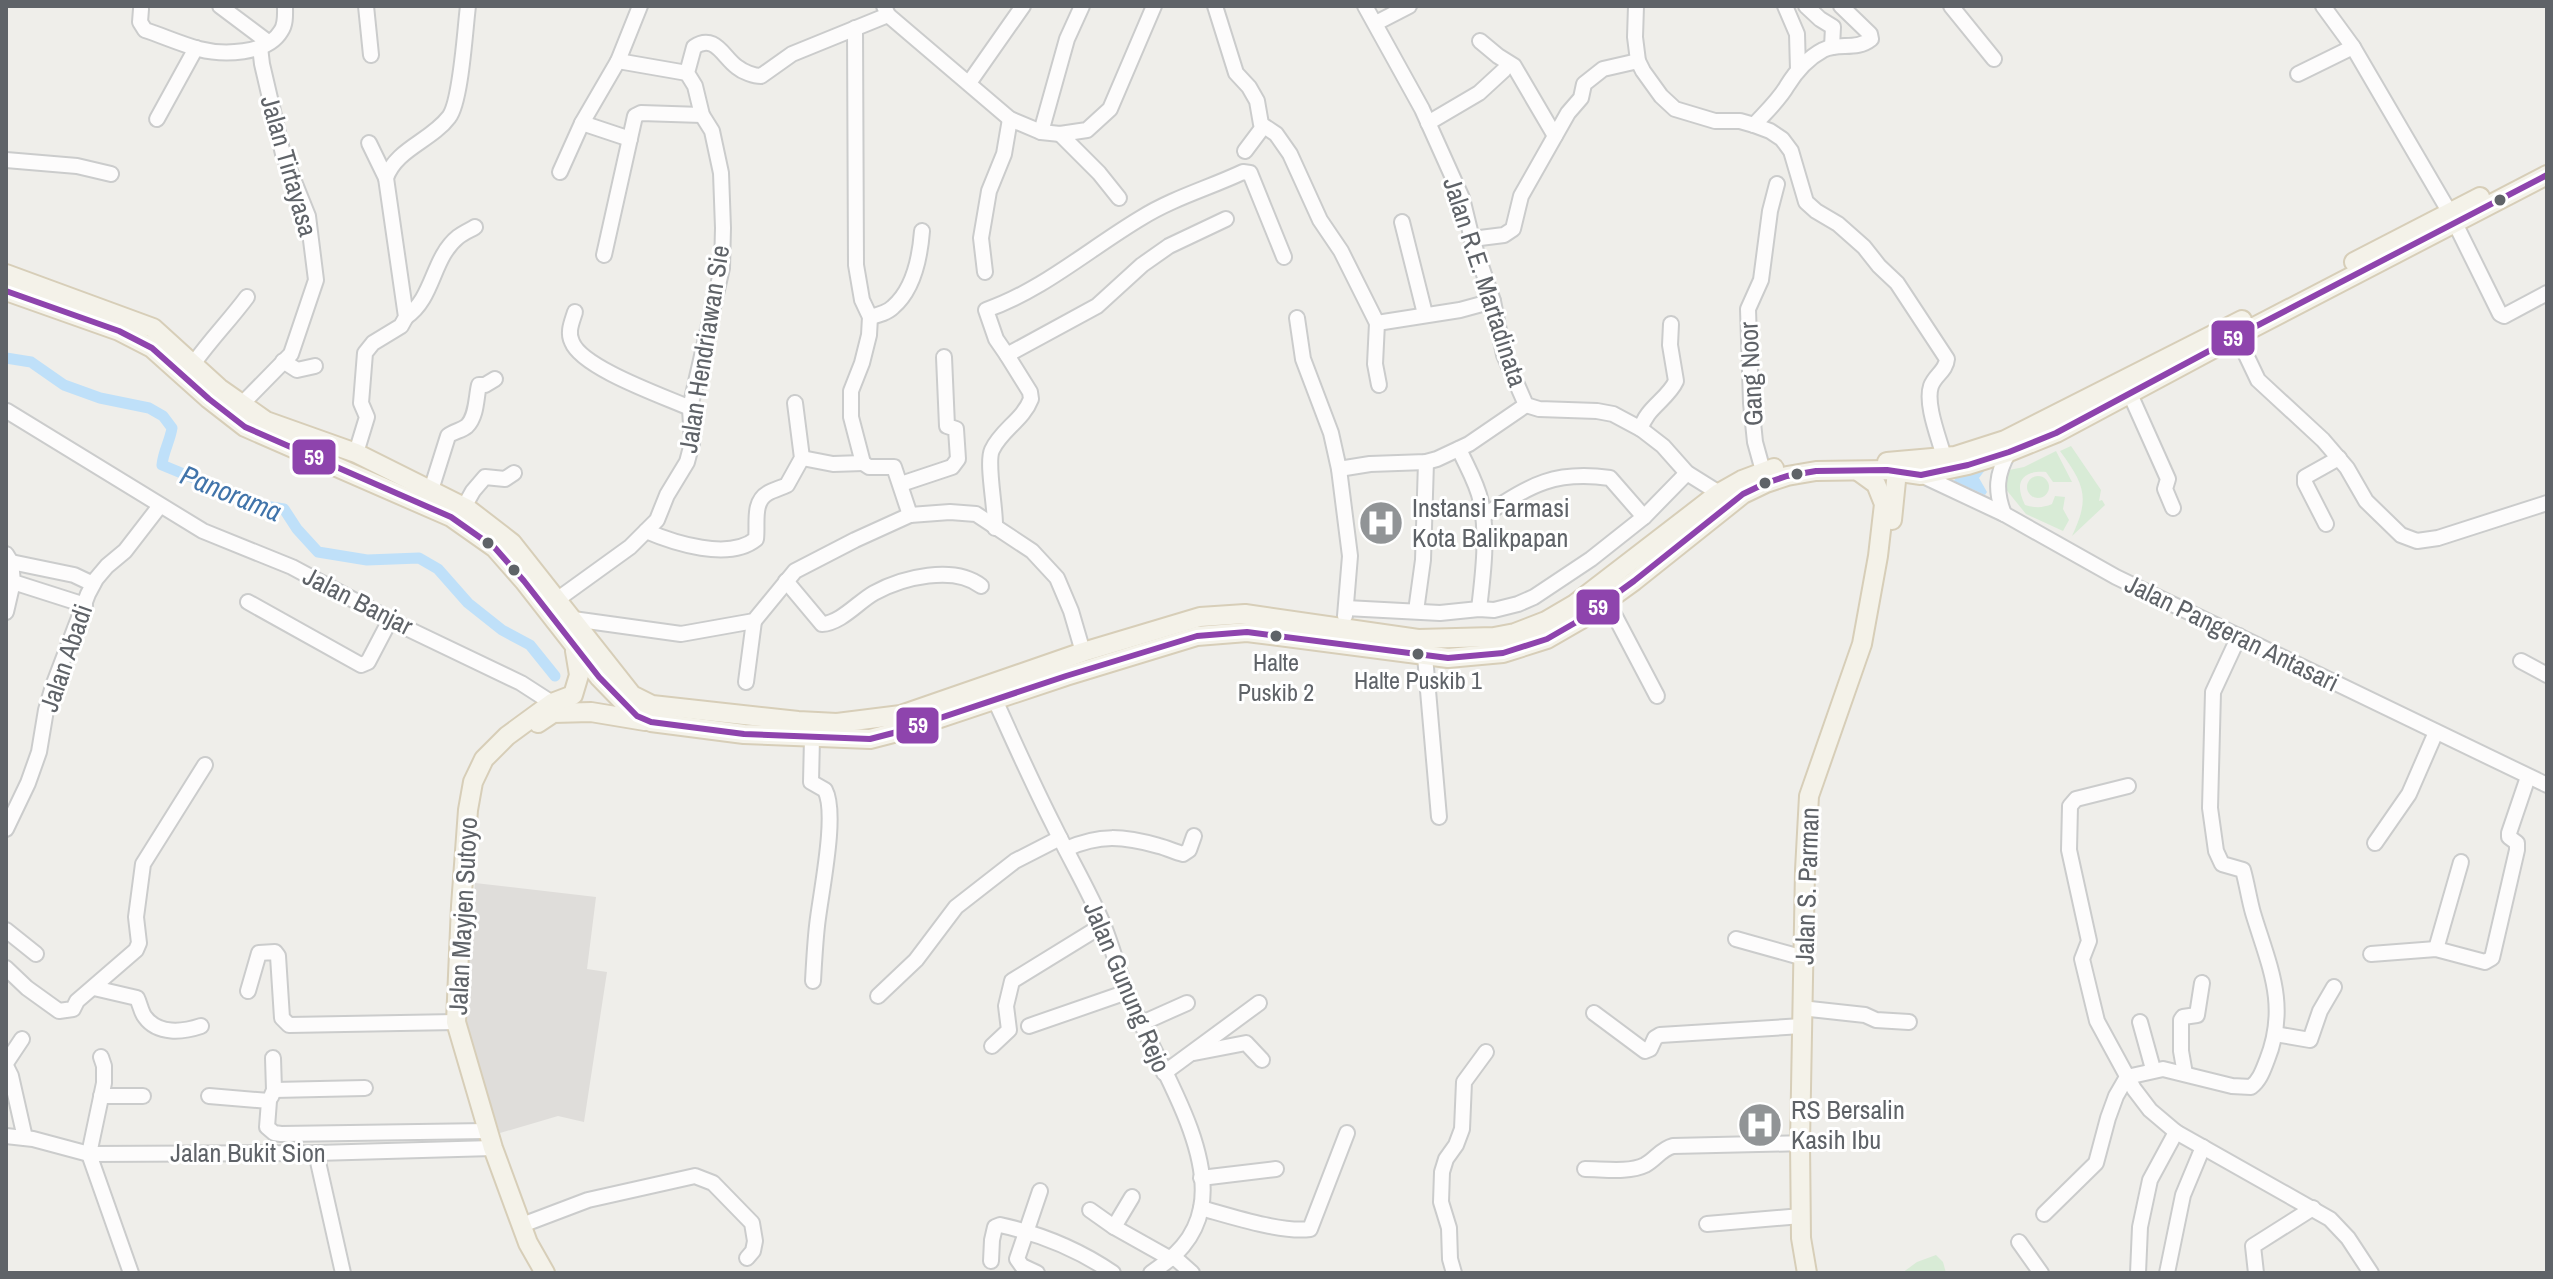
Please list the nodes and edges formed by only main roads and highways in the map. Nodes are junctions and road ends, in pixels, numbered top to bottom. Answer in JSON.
{"nodes":[{"id":1,"x":2547,"y":163,"type":"edge"},
{"id":2,"x":2547,"y":175,"type":"edge"},
{"id":3,"x":2452,"y":219,"type":"junction"},
{"id":4,"x":6,"y":274,"type":"edge"},
{"id":5,"x":6,"y":291,"type":"edge"},
{"id":6,"x":1858,"y":471,"type":"junction"},
{"id":7,"x":1897,"y":471,"type":"junction"},
{"id":8,"x":428,"y":498,"type":"junction"},
{"id":9,"x":1343,"y":626,"type":"junction"},
{"id":10,"x":574,"y":648,"type":"junction"},
{"id":11,"x":597,"y":652,"type":"junction"},
{"id":12,"x":595,"y":694,"type":"junction"},
{"id":13,"x":573,"y":695,"type":"junction"},
{"id":14,"x":624,"y":695,"type":"junction"},
{"id":15,"x":651,"y":722,"type":"junction"},
{"id":16,"x":500,"y":745,"type":"junction"},
{"id":17,"x":1806,"y":1018,"type":"junction"},
{"id":18,"x":1804,"y":1143,"type":"junction"},
{"id":19,"x":545,"y":1273,"type":"edge"},
{"id":20,"x":1807,"y":1273,"type":"edge"},
{"id":21,"x":1815,"y":1273,"type":"edge"}],
"edges":[{"from":1,"to":3,"type":"main road"},
{"from":2,"to":3,"type":"main road"},
{"from":3,"to":7,"type":"main road"},
{"from":3,"to":9,"type":"main road"},
{"from":4,"to":8,"type":"main road"},
{"from":5,"to":8,"type":"main road"},
{"from":6,"to":7,"type":"main road"},
{"from":6,"to":9,"type":"main road"},
{"from":6,"to":17,"type":"main road","name":"Jalan S. Parman"},
{"from":7,"to":17,"type":"main road","name":"Jalan S. Parman"},
{"from":8,"to":10,"type":"main road"},
{"from":8,"to":11,"type":"main road"},
{"from":9,"to":14,"type":"main road"},
{"from":9,"to":15,"type":"main road","name":"Jalan Mayjen Sutoyo"},
{"from":10,"to":12,"type":"main road"},
{"from":10,"to":13,"type":"main road"},
{"from":11,"to":12,"type":"main road"},
{"from":11,"to":14,"type":"main road"},
{"from":12,"to":13,"type":"main road","name":"Jalan Mayjen Sutoyo"},
{"from":12,"to":14,"type":"main road"},
{"from":12,"to":15,"type":"main road","name":"Jalan Mayjen Sutoyo"},
{"from":12,"to":16,"type":"main road","name":"Jalan Mayjen Sutoyo"},
{"from":13,"to":16,"type":"main road","name":"Jalan Mayjen Sutoyo"},
{"from":14,"to":15,"type":"main road"},
{"from":16,"to":19,"type":"main road","name":"Jalan Mayjen Sutoyo"},
{"from":17,"to":18,"type":"main road","name":"Jalan S. Parman"},
{"from":18,"to":20,"type":"main road","name":"Jalan S. Parman"},
{"from":18,"to":21,"type":"main road","name":"Jalan S. Parman"}]}
